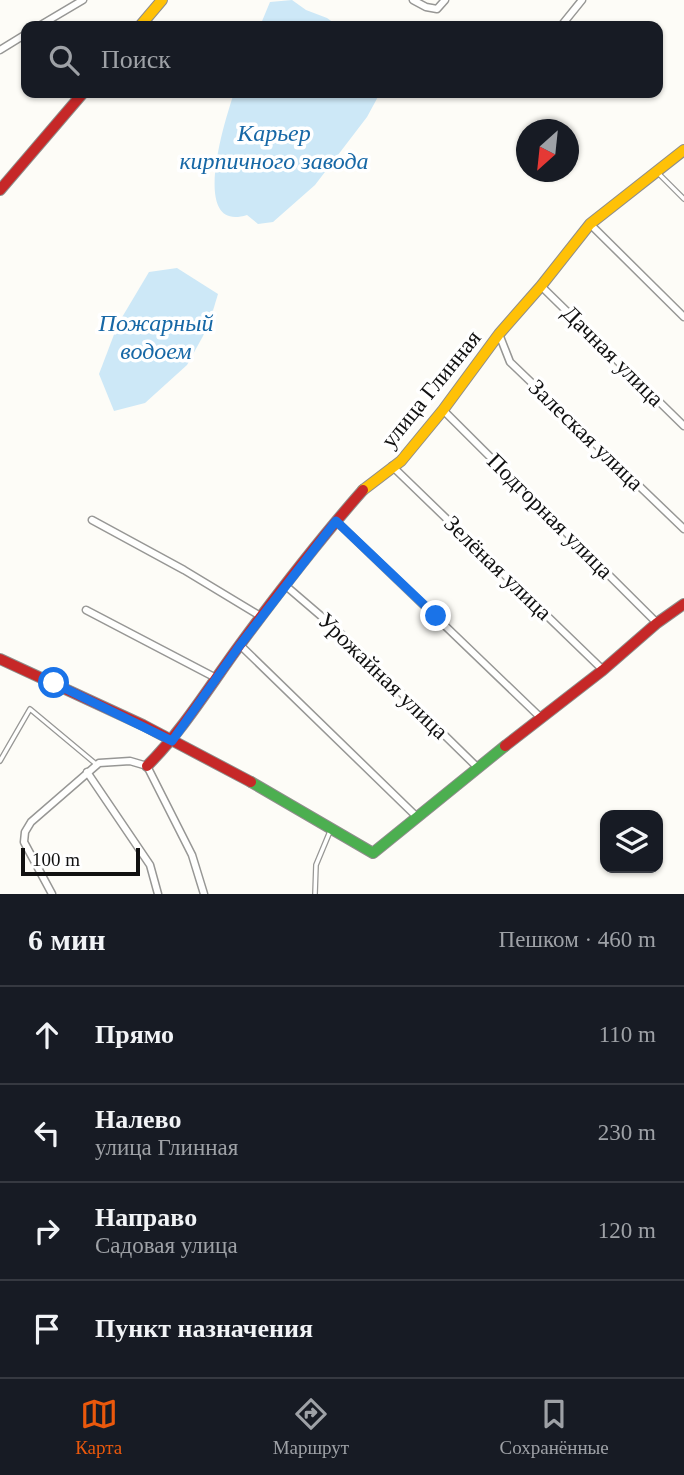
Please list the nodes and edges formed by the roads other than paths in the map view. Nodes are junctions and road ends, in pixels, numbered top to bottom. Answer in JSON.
{"nodes":[{"id":1,"x":83,"y":0,"type":"edge"},
{"id":2,"x":162,"y":0,"type":"edge"},
{"id":3,"x":414,"y":0,"type":"edge"},
{"id":4,"x":445,"y":0,"type":"edge"},
{"id":5,"x":582,"y":0,"type":"edge"},
{"id":6,"x":47,"y":21,"type":"edge"},
{"id":7,"x":144,"y":21,"type":"edge"},
{"id":8,"x":565,"y":21,"type":"edge"},
{"id":9,"x":21,"y":37,"type":"edge"},
{"id":10,"x":0,"y":50,"type":"edge"},
{"id":11,"x":79,"y":98,"type":"edge"},
{"id":12,"x":684,"y":150,"type":"edge"},
{"id":13,"x":656,"y":171,"type":"junction"},
{"id":14,"x":0,"y":190,"type":"edge"},
{"id":15,"x":684,"y":199,"type":"edge"},
{"id":16,"x":590,"y":224,"type":"junction"},
{"id":17,"x":541,"y":286,"type":"junction"},
{"id":18,"x":684,"y":317,"type":"edge"},
{"id":19,"x":499,"y":334,"type":"junction"},
{"id":20,"x":443,"y":410,"type":"junction"},
{"id":21,"x":684,"y":426,"type":"edge"},
{"id":22,"x":392,"y":466,"type":"junction"},
{"id":23,"x":92,"y":520,"type":"dead end"},
{"id":24,"x":336,"y":521,"type":"junction"},
{"id":25,"x":684,"y":529,"type":"edge"},
{"id":26,"x":286,"y":586,"type":"junction"},
{"id":27,"x":684,"y":604,"type":"edge"},
{"id":28,"x":86,"y":610,"type":"dead end"},
{"id":29,"x":262,"y":617,"type":"junction"},
{"id":30,"x":657,"y":623,"type":"junction"},
{"id":31,"x":240,"y":645,"type":"junction"},
{"id":32,"x":0,"y":659,"type":"edge"},
{"id":33,"x":603,"y":670,"type":"junction"},
{"id":34,"x":216,"y":678,"type":"junction"},
{"id":35,"x":540,"y":717,"type":"junction"},
{"id":36,"x":172,"y":741,"type":"junction"},
{"id":37,"x":0,"y":761,"type":"edge"},
{"id":38,"x":97,"y":764,"type":"junction"},
{"id":39,"x":147,"y":766,"type":"junction"},
{"id":40,"x":477,"y":767,"type":"junction"},
{"id":41,"x":87,"y":772,"type":"junction"},
{"id":42,"x":417,"y":817,"type":"junction"},
{"id":43,"x":331,"y":827,"type":"junction"},
{"id":44,"x":52,"y":894,"type":"edge"},
{"id":45,"x":158,"y":894,"type":"edge"},
{"id":46,"x":204,"y":894,"type":"edge"},
{"id":47,"x":316,"y":894,"type":"edge"}],
"edges":[{"from":1,"to":6,"type":"street"},
{"from":2,"to":7,"type":"street"},
{"from":3,"to":4,"type":"street"},
{"from":5,"to":8,"type":"street"},
{"from":9,"to":10,"type":"street"},
{"from":11,"to":14,"type":"street"},
{"from":12,"to":13,"type":"street","name":"улица Глинная"},
{"from":13,"to":15,"type":"lane"},
{"from":13,"to":16,"type":"street","name":"улица Глинная"},
{"from":16,"to":17,"type":"street","name":"улица Глинная"},
{"from":16,"to":18,"type":"street"},
{"from":17,"to":19,"type":"street","name":"улица Глинная"},
{"from":17,"to":21,"type":"street","name":"Дачная улица"},
{"from":19,"to":20,"type":"street","name":"улица Глинная"},
{"from":19,"to":25,"type":"street","name":"Залеская улица"},
{"from":20,"to":22,"type":"street","name":"улица Глинная"},
{"from":20,"to":30,"type":"street","name":"Подгорная улица"},
{"from":22,"to":24,"type":"street","name":"улица Глинная"},
{"from":22,"to":33,"type":"street","name":"Зелёная улица"},
{"from":23,"to":29,"type":"street"},
{"from":24,"to":26,"type":"street","name":"улица Глинная"},
{"from":24,"to":35,"type":"street"},
{"from":26,"to":29,"type":"street","name":"улица Глинная"},
{"from":26,"to":40,"type":"street","name":"Урожайная улица"},
{"from":27,"to":30,"type":"street"},
{"from":28,"to":34,"type":"street"},
{"from":29,"to":31,"type":"street","name":"улица Глинная"},
{"from":30,"to":33,"type":"street"},
{"from":31,"to":34,"type":"street","name":"улица Глинная"},
{"from":31,"to":42,"type":"street"},
{"from":32,"to":36,"type":"street"},
{"from":33,"to":35,"type":"street"},
{"from":34,"to":36,"type":"street","name":"улица Глинная"},
{"from":35,"to":40,"type":"street"},
{"from":36,"to":39,"type":"street","name":"улица Глинная"},
{"from":36,"to":43,"type":"street"},
{"from":37,"to":38,"type":"lane"},
{"from":38,"to":39,"type":"street"},
{"from":38,"to":41,"type":"street"},
{"from":39,"to":46,"type":"street"},
{"from":40,"to":42,"type":"street"},
{"from":41,"to":44,"type":"street"},
{"from":41,"to":45,"type":"street"},
{"from":42,"to":43,"type":"street"},
{"from":43,"to":47,"type":"lane"}]}
